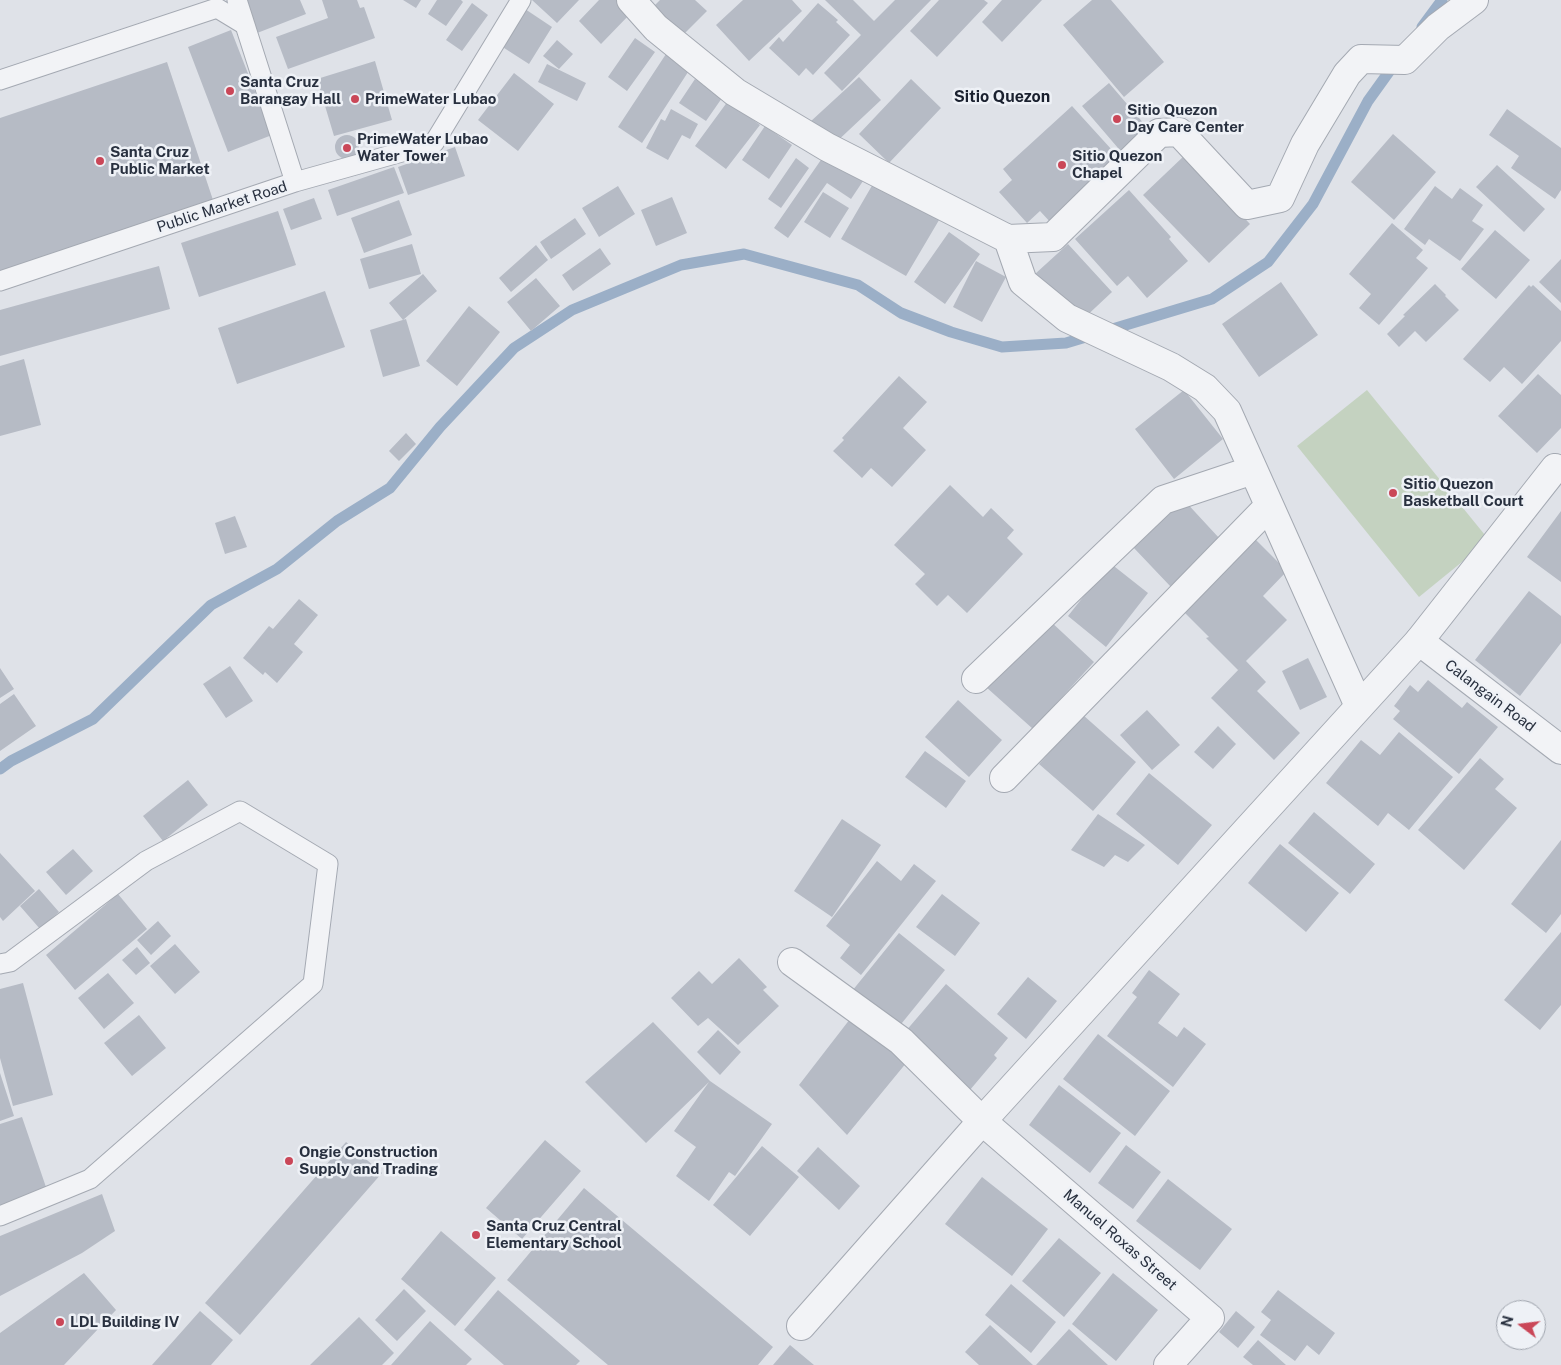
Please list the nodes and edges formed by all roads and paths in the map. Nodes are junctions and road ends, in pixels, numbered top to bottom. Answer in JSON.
{"nodes":[{"id":1,"x":237,"y":0,"type":"edge"},
{"id":2,"x":521,"y":0,"type":"edge"},
{"id":3,"x":631,"y":0,"type":"edge"},
{"id":4,"x":1474,"y":0,"type":"edge"},
{"id":5,"x":245,"y":25,"type":"junction"},
{"id":6,"x":0,"y":80,"type":"edge"},
{"id":7,"x":295,"y":182,"type":"junction"},
{"id":8,"x":1008,"y":239,"type":"junction"},
{"id":9,"x":0,"y":281,"type":"edge"},
{"id":10,"x":1555,"y":468,"type":"dead end"},
{"id":11,"x":1253,"y":470,"type":"junction"},
{"id":12,"x":1269,"y":506,"type":"junction"},
{"id":13,"x":1419,"y":641,"type":"junction"},
{"id":14,"x":976,"y":679,"type":"dead end"},
{"id":15,"x":1359,"y":706,"type":"junction"},
{"id":16,"x":1561,"y":750,"type":"edge"},
{"id":17,"x":1004,"y":778,"type":"dead end"},
{"id":18,"x":792,"y":962,"type":"dead end"},
{"id":19,"x":0,"y":964,"type":"edge"},
{"id":20,"x":982,"y":1121,"type":"junction"},
{"id":21,"x":0,"y":1216,"type":"edge"},
{"id":22,"x":802,"y":1326,"type":"dead end"},
{"id":23,"x":1168,"y":1365,"type":"edge"}],
"edges":[{"from":1,"to":5,"type":"lane","name":"Public Market Road"},
{"from":2,"to":7,"type":"lane"},
{"from":3,"to":8,"type":"street"},
{"from":4,"to":8,"type":"street"},
{"from":5,"to":6,"type":"lane"},
{"from":5,"to":7,"type":"lane","name":"Public Market Road"},
{"from":7,"to":9,"type":"lane","name":"Public Market Road"},
{"from":8,"to":11,"type":"street"},
{"from":10,"to":13,"type":"street"},
{"from":11,"to":12,"type":"street"},
{"from":11,"to":14,"type":"street"},
{"from":12,"to":15,"type":"street"},
{"from":12,"to":17,"type":"street"},
{"from":13,"to":15,"type":"street"},
{"from":13,"to":16,"type":"street","name":"Calangain Road"},
{"from":15,"to":20,"type":"street"},
{"from":18,"to":20,"type":"street"},
{"from":19,"to":21,"type":"lane"},
{"from":20,"to":22,"type":"street"},
{"from":20,"to":23,"type":"street","name":"Manuel Roxas Street"}]}
